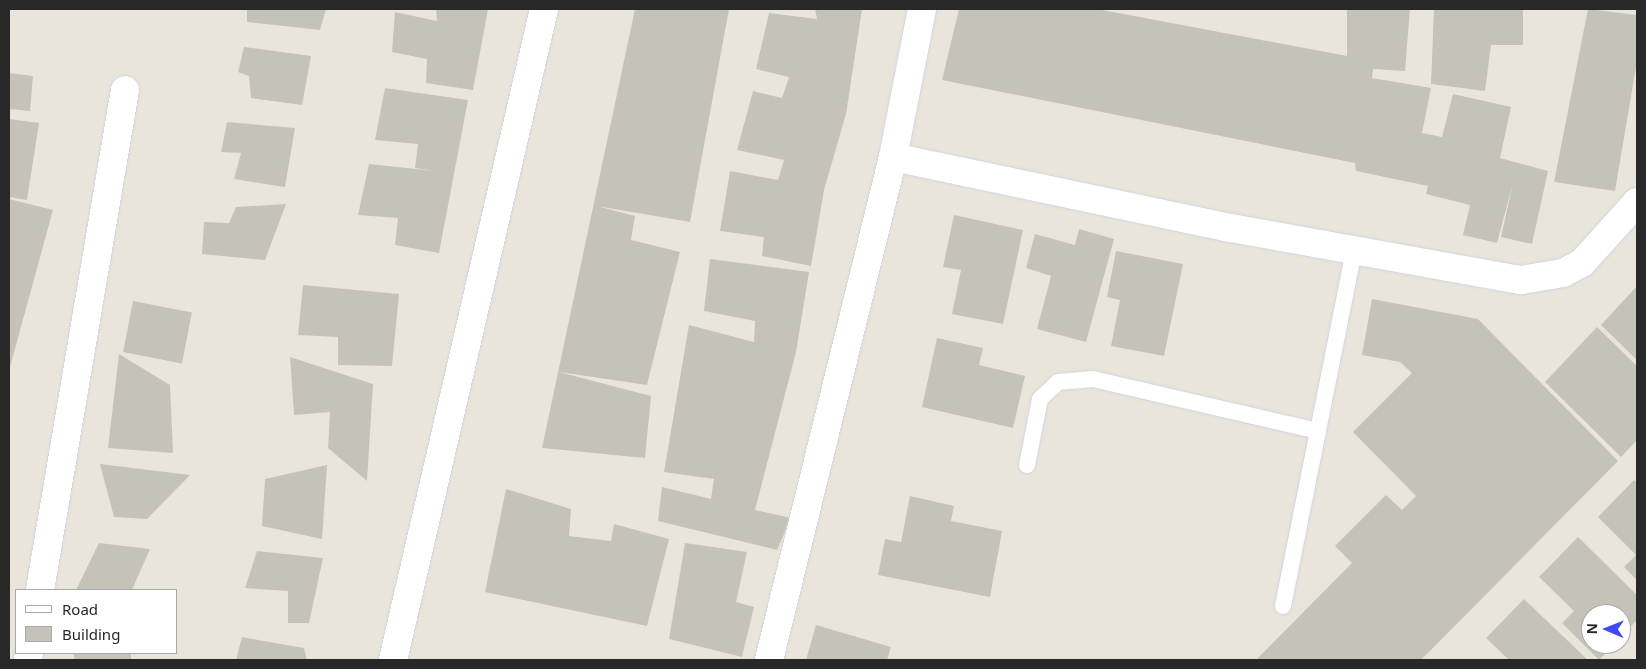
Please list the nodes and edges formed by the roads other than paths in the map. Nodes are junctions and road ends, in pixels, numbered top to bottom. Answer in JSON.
{"nodes":[{"id":1,"x":544,"y":9,"type":"edge"},
{"id":2,"x":922,"y":9,"type":"edge"},
{"id":3,"x":125,"y":90,"type":"dead end"},
{"id":4,"x":893,"y":157,"type":"junction"},
{"id":5,"x":1637,"y":202,"type":"edge"},
{"id":6,"x":1354,"y":250,"type":"junction"},
{"id":7,"x":1318,"y":431,"type":"junction"},
{"id":8,"x":1027,"y":465,"type":"dead end"},
{"id":9,"x":40,"y":589,"type":"edge"},
{"id":10,"x":1283,"y":606,"type":"dead end"},
{"id":11,"x":393,"y":660,"type":"edge"},
{"id":12,"x":769,"y":660,"type":"edge"}],
"edges":[{"from":1,"to":11,"type":"street"},
{"from":2,"to":4,"type":"street"},
{"from":3,"to":9,"type":"street"},
{"from":4,"to":6,"type":"street"},
{"from":4,"to":12,"type":"street"},
{"from":5,"to":6,"type":"street"},
{"from":6,"to":7,"type":"lane"},
{"from":7,"to":8,"type":"lane"},
{"from":7,"to":10,"type":"lane"}]}
